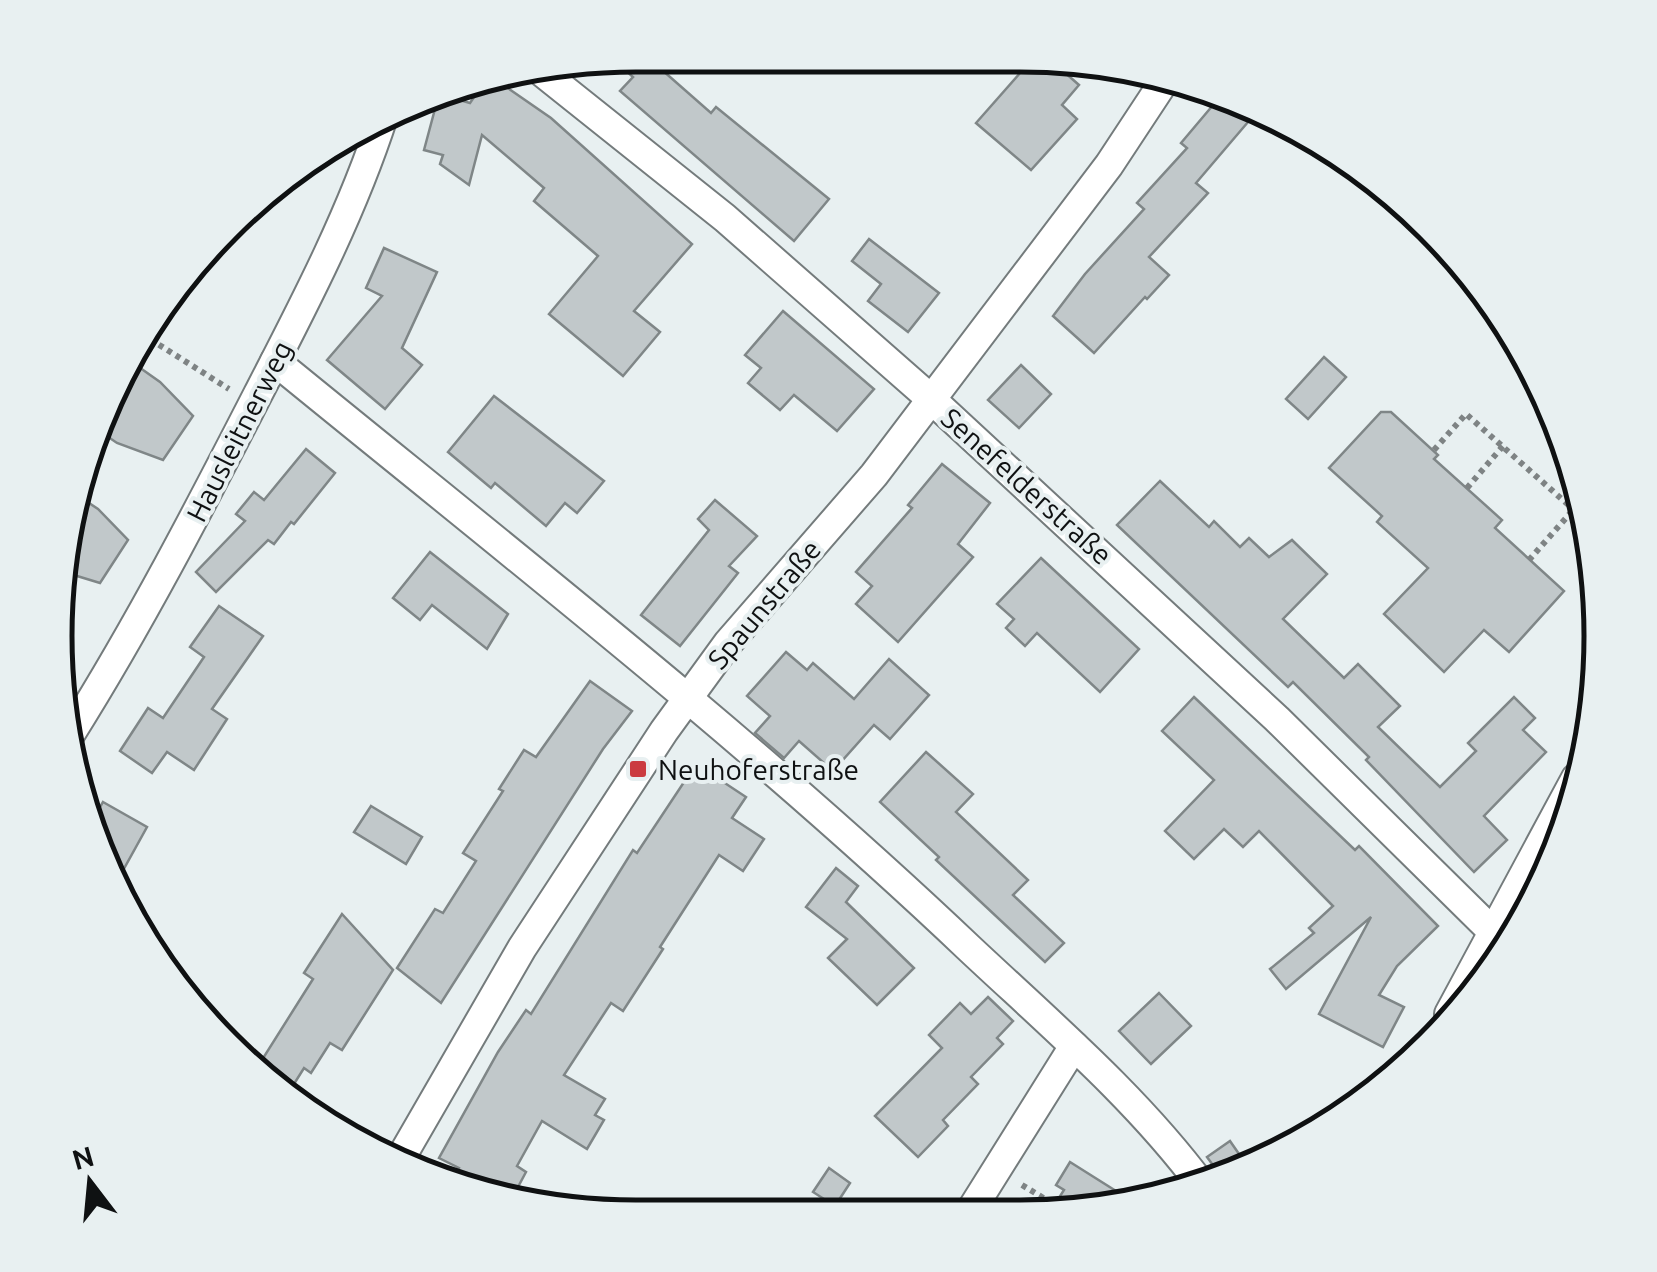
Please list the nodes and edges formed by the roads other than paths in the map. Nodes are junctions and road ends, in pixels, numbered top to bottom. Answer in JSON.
{"nodes":[{"id":1,"x":550,"y":79,"type":"edge"},
{"id":2,"x":1159,"y":90,"type":"edge"},
{"id":3,"x":376,"y":137,"type":"edge"},
{"id":4,"x":275,"y":361,"type":"junction"},
{"id":5,"x":932,"y":399,"type":"junction"},
{"id":6,"x":688,"y":698,"type":"junction"},
{"id":7,"x":79,"y":720,"type":"edge"},
{"id":8,"x":1553,"y":822,"type":"edge"},
{"id":9,"x":1492,"y":932,"type":"junction"},
{"id":10,"x":1466,"y":981,"type":"edge"},
{"id":11,"x":1074,"y":1046,"type":"junction"},
{"id":12,"x":405,"y":1150,"type":"edge"},
{"id":13,"x":1192,"y":1173,"type":"edge"},
{"id":14,"x":978,"y":1200,"type":"edge"}],
"edges":[{"from":1,"to":5,"type":"street","name":"Senefelderstraße"},
{"from":2,"to":5,"type":"street","name":"Spaunstraße"},
{"from":3,"to":4,"type":"street","name":"Hausleitnerweg"},
{"from":4,"to":6,"type":"street"},
{"from":4,"to":7,"type":"street","name":"Hausleitnerweg"},
{"from":5,"to":6,"type":"street","name":"Spaunstraße"},
{"from":5,"to":9,"type":"street","name":"Senefelderstraße"},
{"from":6,"to":11,"type":"street"},
{"from":6,"to":12,"type":"street","name":"Spaunstraße"},
{"from":8,"to":9,"type":"street"},
{"from":9,"to":10,"type":"street"},
{"from":11,"to":13,"type":"street"},
{"from":11,"to":14,"type":"street"}]}
